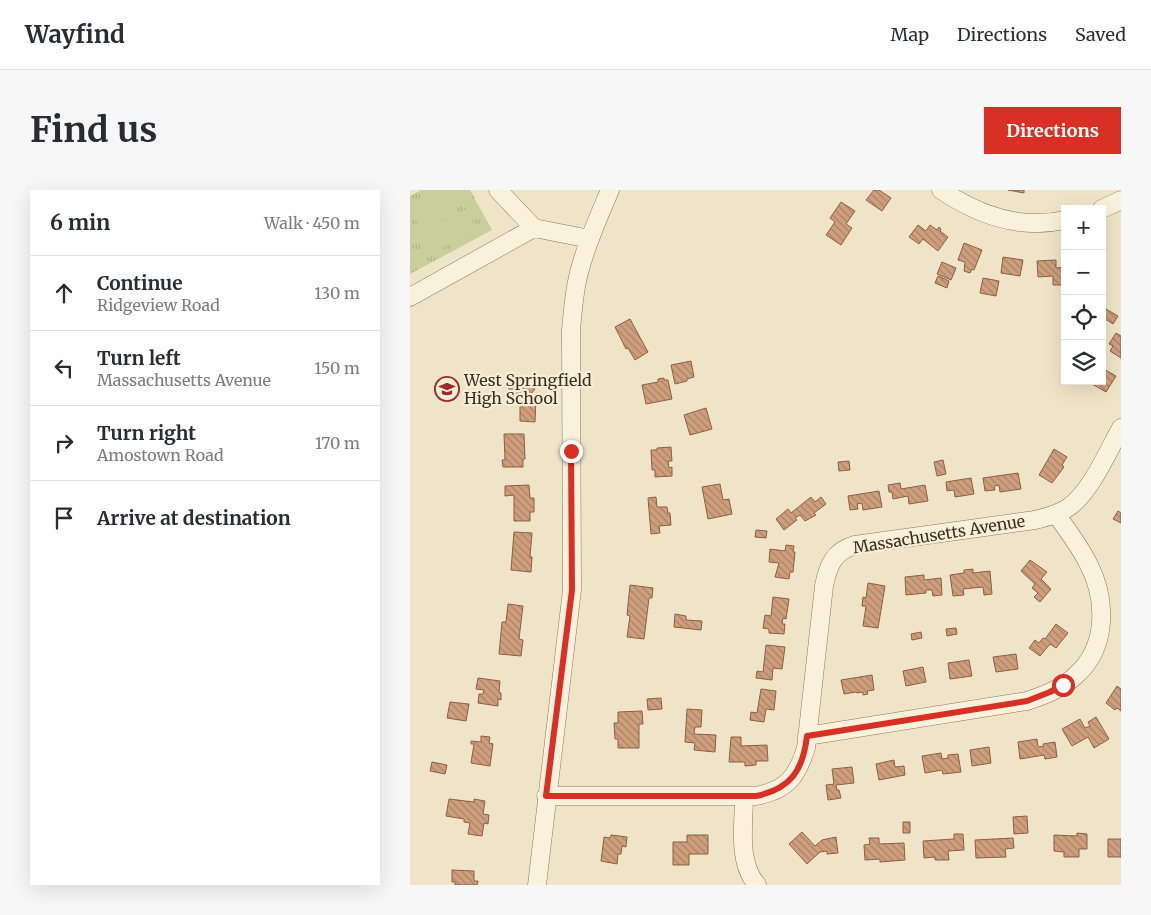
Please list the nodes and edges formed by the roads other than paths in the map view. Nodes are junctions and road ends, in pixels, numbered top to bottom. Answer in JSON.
{"nodes":[{"id":1,"x":498,"y":190,"type":"edge"},
{"id":2,"x":610,"y":190,"type":"edge"},
{"id":3,"x":941,"y":190,"type":"edge"},
{"id":4,"x":1121,"y":200,"type":"edge"},
{"id":5,"x":1106,"y":207,"type":"edge"},
{"id":6,"x":1061,"y":221,"type":"edge"},
{"id":7,"x":534,"y":228,"type":"junction"},
{"id":8,"x":590,"y":239,"type":"junction"},
{"id":9,"x":410,"y":297,"type":"edge"},
{"id":10,"x":1120,"y":432,"type":"edge"},
{"id":11,"x":1056,"y":514,"type":"junction"},
{"id":12,"x":807,"y":736,"type":"junction"},
{"id":13,"x":546,"y":796,"type":"junction"},
{"id":14,"x":744,"y":796,"type":"junction"},
{"id":15,"x":537,"y":885,"type":"edge"},
{"id":16,"x":757,"y":885,"type":"edge"}],
"edges":[{"from":1,"to":7,"type":"street"},
{"from":2,"to":8,"type":"street"},
{"from":3,"to":6,"type":"street"},
{"from":4,"to":5,"type":"street"},
{"from":7,"to":8,"type":"street"},
{"from":7,"to":9,"type":"street"},
{"from":8,"to":13,"type":"street"},
{"from":10,"to":11,"type":"street","name":"Massachusetts Avenue"},
{"from":11,"to":12,"type":"street","name":"Massachusetts Avenue"},
{"from":11,"to":12,"type":"street"},
{"from":12,"to":14,"type":"street","name":"Massachusetts Avenue"},
{"from":13,"to":14,"type":"street","name":"Massachusetts Avenue"},
{"from":13,"to":15,"type":"street"},
{"from":14,"to":16,"type":"street"}]}
